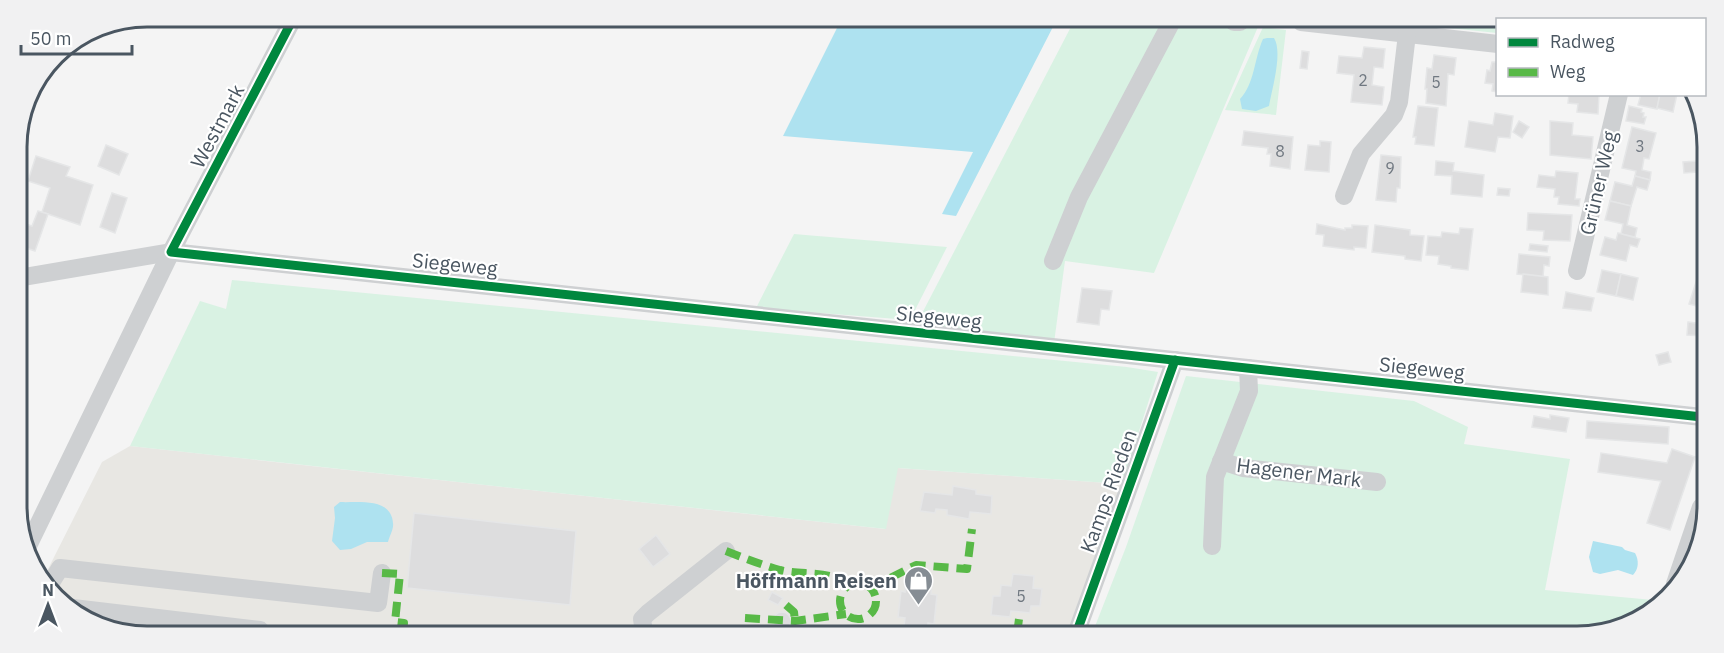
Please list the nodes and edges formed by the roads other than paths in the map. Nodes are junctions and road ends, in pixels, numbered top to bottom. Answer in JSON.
{"nodes":[{"id":1,"x":289,"y":27,"type":"edge"},
{"id":2,"x":1169,"y":27,"type":"edge"},
{"id":3,"x":1345,"y":27,"type":"edge"},
{"id":4,"x":1407,"y":34,"type":"junction"},
{"id":5,"x":1496,"y":44,"type":"edge"},
{"id":6,"x":1619,"y":96,"type":"edge"},
{"id":7,"x":1344,"y":196,"type":"dead end"},
{"id":8,"x":171,"y":252,"type":"junction"},
{"id":9,"x":1053,"y":261,"type":"dead end"},
{"id":10,"x":1577,"y":271,"type":"dead end"},
{"id":11,"x":27,"y":276,"type":"edge"},
{"id":12,"x":1175,"y":360,"type":"junction"},
{"id":13,"x":1248,"y":368,"type":"junction"},
{"id":14,"x":1697,"y":416,"type":"edge"},
{"id":15,"x":1221,"y":461,"type":"junction"},
{"id":16,"x":1377,"y":482,"type":"dead end"},
{"id":17,"x":1696,"y":522,"type":"edge"},
{"id":18,"x":31,"y":539,"type":"edge"},
{"id":19,"x":1212,"y":546,"type":"dead end"},
{"id":20,"x":726,"y":551,"type":"dead end"},
{"id":21,"x":1681,"y":566,"type":"edge"},
{"id":22,"x":382,"y":573,"type":"dead end"},
{"id":23,"x":56,"y":575,"type":"edge"},
{"id":24,"x":90,"y":611,"type":"edge"},
{"id":25,"x":150,"y":624,"type":"edge"},
{"id":26,"x":187,"y":626,"type":"edge"},
{"id":27,"x":643,"y":626,"type":"edge"},
{"id":28,"x":1079,"y":626,"type":"edge"}],
"edges":[{"from":1,"to":8,"type":"street","name":"Westmark"},
{"from":2,"to":9,"type":"street"},
{"from":3,"to":4,"type":"street"},
{"from":4,"to":5,"type":"street"},
{"from":4,"to":7,"type":"street"},
{"from":6,"to":10,"type":"street","name":"Grüner Weg"},
{"from":8,"to":11,"type":"street","name":"Siegeweg"},
{"from":8,"to":12,"type":"street","name":"Siegeweg"},
{"from":8,"to":18,"type":"street","name":"Westmark"},
{"from":12,"to":13,"type":"street","name":"Siegeweg"},
{"from":12,"to":28,"type":"street","name":"Kamps Rieden"},
{"from":13,"to":14,"type":"street","name":"Siegeweg"},
{"from":13,"to":15,"type":"street","name":"Hagener Mark"},
{"from":15,"to":16,"type":"street","name":"Hagener Mark"},
{"from":15,"to":19,"type":"street","name":"Hagener Mark"},
{"from":17,"to":21,"type":"street"},
{"from":20,"to":27,"type":"street"},
{"from":22,"to":23,"type":"street"},
{"from":24,"to":25,"type":"street"},
{"from":25,"to":26,"type":"street"}]}
